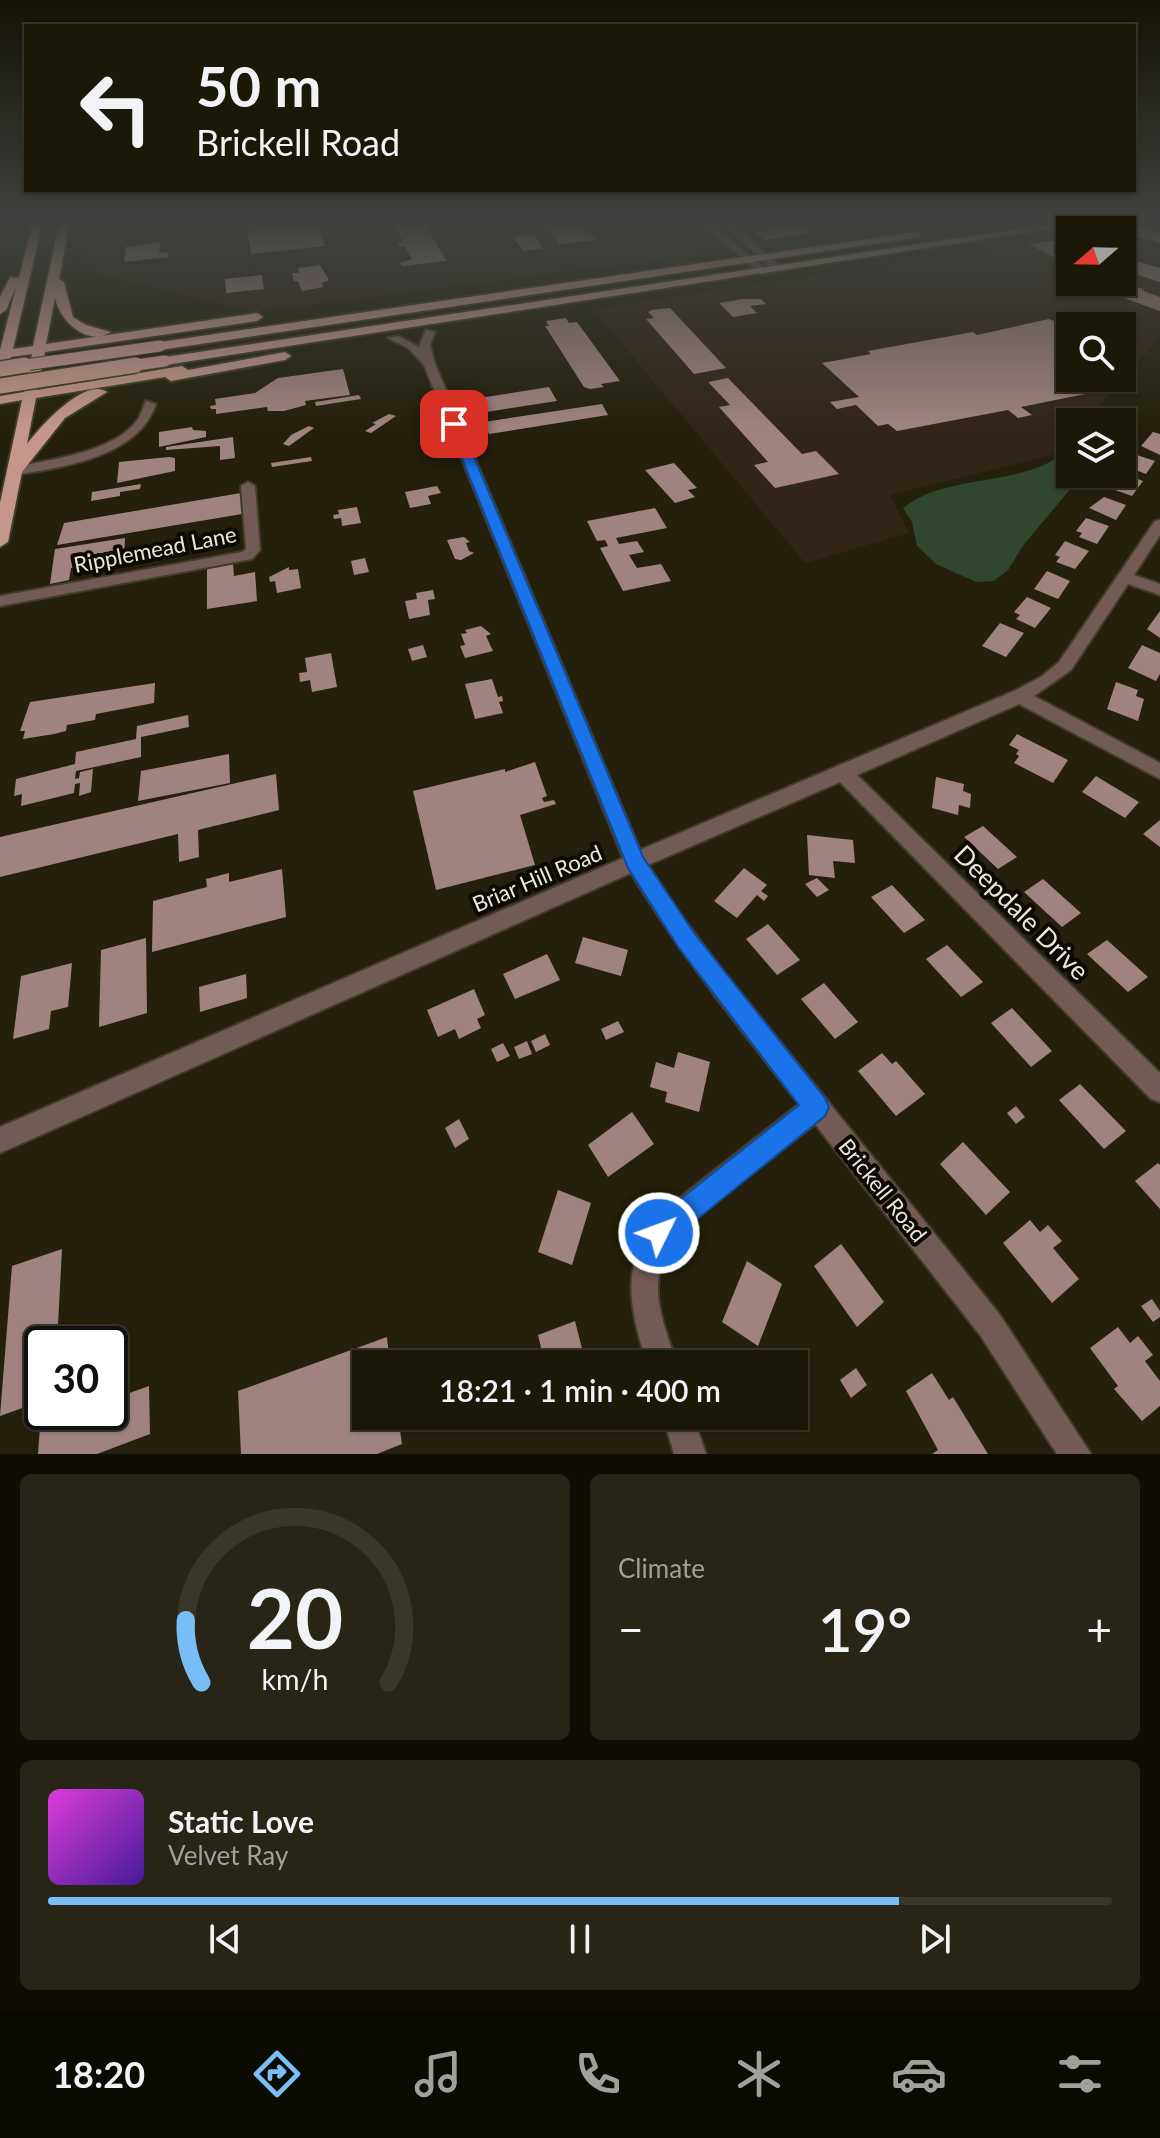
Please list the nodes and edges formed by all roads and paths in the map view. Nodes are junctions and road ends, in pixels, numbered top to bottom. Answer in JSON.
{"nodes":[{"id":1,"x":19,"y":293,"type":"edge"},
{"id":2,"x":51,"y":293,"type":"edge"},
{"id":3,"x":60,"y":293,"type":"edge"},
{"id":4,"x":458,"y":293,"type":"edge"},
{"id":5,"x":505,"y":293,"type":"edge"},
{"id":6,"x":625,"y":293,"type":"edge"},
{"id":7,"x":604,"y":296,"type":"junction"},
{"id":8,"x":165,"y":330,"type":"junction"},
{"id":9,"x":430,"y":332,"type":"junction"},
{"id":10,"x":394,"y":338,"type":"junction"},
{"id":11,"x":38,"y":349,"type":"junction"},
{"id":12,"x":307,"y":352,"type":"junction"},
{"id":13,"x":2,"y":355,"type":"edge"},
{"id":14,"x":429,"y":364,"type":"junction"},
{"id":15,"x":0,"y":372,"type":"edge"},
{"id":16,"x":0,"y":386,"type":"edge"},
{"id":17,"x":28,"y":396,"type":"junction"},
{"id":18,"x":0,"y":400,"type":"edge"},
{"id":19,"x":150,"y":404,"type":"dead end"},
{"id":20,"x":15,"y":471,"type":"junction"},
{"id":21,"x":248,"y":486,"type":"dead end"},
{"id":22,"x":1160,"y":524,"type":"edge"},
{"id":23,"x":0,"y":542,"type":"edge"},
{"id":24,"x":1125,"y":577,"type":"junction"},
{"id":25,"x":1160,"y":590,"type":"edge"},
{"id":26,"x":0,"y":601,"type":"edge"},
{"id":27,"x":1020,"y":696,"type":"junction"},
{"id":28,"x":1160,"y":772,"type":"edge"},
{"id":29,"x":844,"y":774,"type":"junction"},
{"id":30,"x":635,"y":862,"type":"junction"},
{"id":31,"x":1160,"y":1090,"type":"edge"},
{"id":32,"x":816,"y":1107,"type":"junction"},
{"id":33,"x":0,"y":1140,"type":"edge"},
{"id":34,"x":658,"y":1350,"type":"edge"},
{"id":35,"x":682,"y":1430,"type":"edge"},
{"id":36,"x":690,"y":1454,"type":"edge"},
{"id":37,"x":1075,"y":1454,"type":"edge"}],
"edges":[{"from":1,"to":13,"type":"main road"},
{"from":2,"to":11,"type":"main road"},
{"from":3,"to":8,"type":"main road"},
{"from":4,"to":8,"type":"main road"},
{"from":5,"to":15,"type":"main road","bridge":true},
{"from":6,"to":7,"type":"main road"},
{"from":7,"to":9,"type":"main road"},
{"from":7,"to":16,"type":"main road","bridge":true},
{"from":8,"to":11,"type":"main road"},
{"from":9,"to":10,"type":"main road"},
{"from":9,"to":14,"type":"street","name":"Brickell Road"},
{"from":10,"to":12,"type":"main road"},
{"from":10,"to":14,"type":"street","name":"Brickell Road"},
{"from":11,"to":13,"type":"main road"},
{"from":11,"to":17,"type":"main road"},
{"from":12,"to":17,"type":"main road"},
{"from":12,"to":20,"type":"main road"},
{"from":13,"to":15,"type":"main road"},
{"from":14,"to":30,"type":"street","name":"Brickell Road"},
{"from":17,"to":18,"type":"main road"},
{"from":17,"to":20,"type":"main road"},
{"from":19,"to":20,"type":"street"},
{"from":20,"to":23,"type":"main road"},
{"from":21,"to":26,"type":"street","name":"Ripplemead Lane"},
{"from":22,"to":24,"type":"street","name":"Briar Hill Road"},
{"from":24,"to":25,"type":"street"},
{"from":24,"to":27,"type":"street","name":"Briar Hill Road"},
{"from":27,"to":28,"type":"street"},
{"from":27,"to":29,"type":"street","name":"Briar Hill Road"},
{"from":29,"to":30,"type":"street","name":"Briar Hill Road"},
{"from":29,"to":31,"type":"street","name":"Deepdale Drive"},
{"from":30,"to":32,"type":"street","name":"Brickell Road"},
{"from":30,"to":33,"type":"street","name":"Briar Hill Road"},
{"from":32,"to":34,"type":"street"},
{"from":32,"to":37,"type":"street","name":"Brickell Road"},
{"from":35,"to":36,"type":"street"}]}
